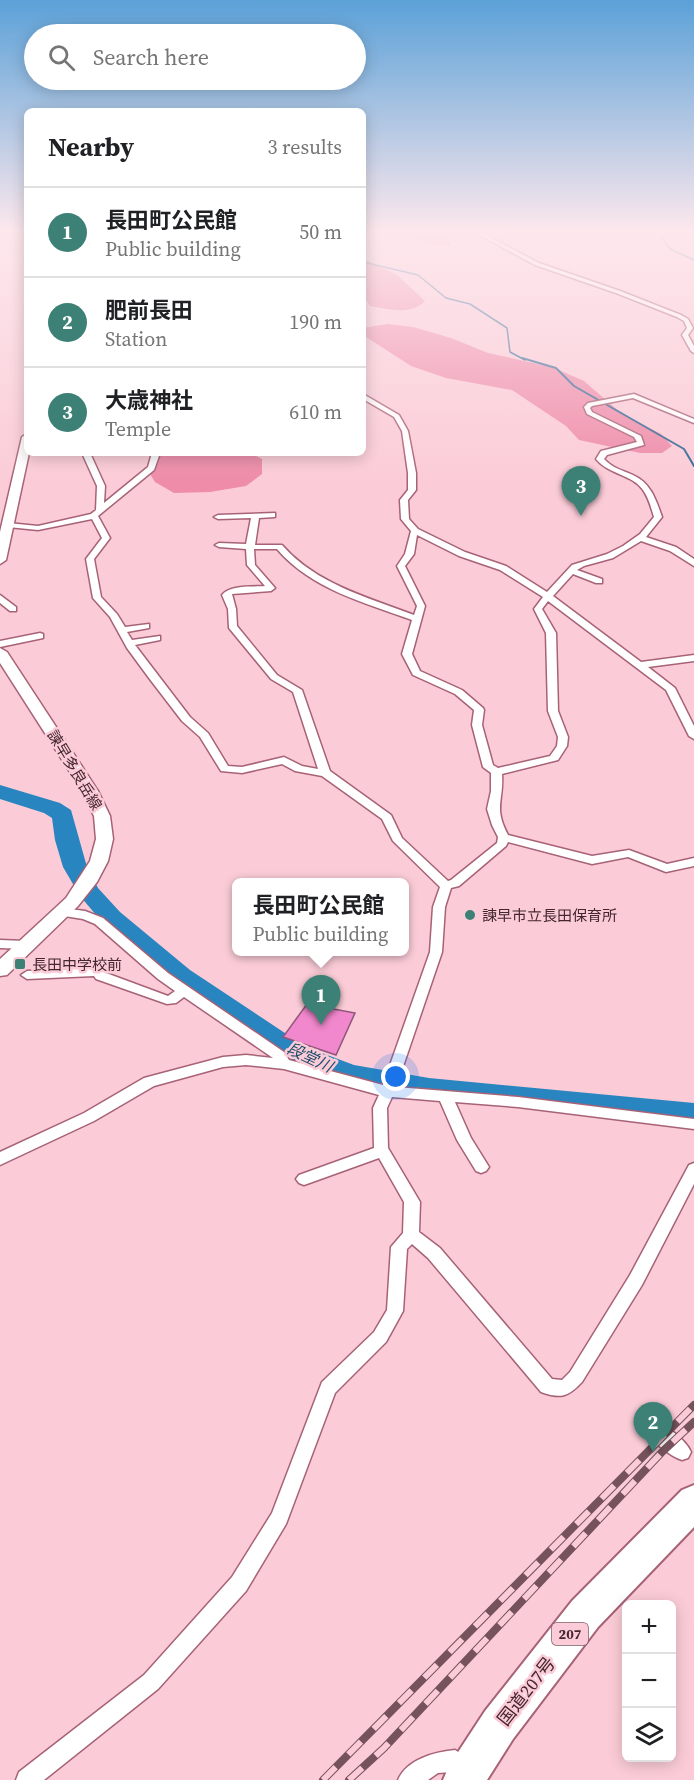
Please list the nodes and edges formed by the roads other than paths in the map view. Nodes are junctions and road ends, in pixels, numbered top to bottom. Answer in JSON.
{"nodes":[{"id":1,"x":679,"y":316,"type":"edge"},
{"id":2,"x":694,"y":351,"type":"edge"},
{"id":3,"x":366,"y":398,"type":"edge"},
{"id":4,"x":694,"y":421,"type":"edge"},
{"id":5,"x":24,"y":451,"type":"edge"},
{"id":6,"x":87,"y":456,"type":"edge"},
{"id":7,"x":155,"y":456,"type":"edge"},
{"id":8,"x":97,"y":513,"type":"junction"},
{"id":9,"x":272,"y":515,"type":"dead end"},
{"id":10,"x":255,"y":516,"type":"junction"},
{"id":11,"x":218,"y":517,"type":"dead end"},
{"id":12,"x":8,"y":525,"type":"junction"},
{"id":13,"x":415,"y":531,"type":"junction"},
{"id":14,"x":641,"y":536,"type":"junction"},
{"id":15,"x":219,"y":545,"type":"dead end"},
{"id":16,"x":250,"y":547,"type":"junction"},
{"id":17,"x":0,"y":560,"type":"edge"},
{"id":18,"x":694,"y":563,"type":"edge"},
{"id":19,"x":572,"y":571,"type":"junction"},
{"id":20,"x":599,"y":581,"type":"dead end"},
{"id":21,"x":547,"y":596,"type":"junction"},
{"id":22,"x":0,"y":598,"type":"edge"},
{"id":23,"x":13,"y":609,"type":"dead end"},
{"id":24,"x":416,"y":618,"type":"junction"},
{"id":25,"x":146,"y":626,"type":"dead end"},
{"id":26,"x":122,"y":630,"type":"junction"},
{"id":27,"x":40,"y":636,"type":"dead end"},
{"id":28,"x":157,"y":638,"type":"dead end"},
{"id":29,"x":129,"y":643,"type":"junction"},
{"id":30,"x":0,"y":644,"type":"edge"},
{"id":31,"x":2,"y":658,"type":"edge"},
{"id":32,"x":694,"y":658,"type":"edge"},
{"id":33,"x":640,"y":665,"type":"junction"},
{"id":34,"x":694,"y":736,"type":"edge"},
{"id":35,"x":496,"y":772,"type":"junction"},
{"id":36,"x":325,"y":773,"type":"junction"},
{"id":37,"x":504,"y":837,"type":"junction"},
{"id":38,"x":694,"y":862,"type":"edge"},
{"id":39,"x":446,"y":885,"type":"junction"},
{"id":40,"x":66,"y":908,"type":"junction"},
{"id":41,"x":0,"y":944,"type":"edge"},
{"id":42,"x":26,"y":945,"type":"junction"},
{"id":43,"x":0,"y":970,"type":"edge"},
{"id":44,"x":27,"y":975,"type":"dead end"},
{"id":45,"x":185,"y":990,"type":"junction"},
{"id":46,"x":284,"y":1064,"type":"junction"},
{"id":47,"x":388,"y":1091,"type":"junction"},
{"id":48,"x":445,"y":1096,"type":"junction"},
{"id":49,"x":694,"y":1124,"type":"edge"},
{"id":50,"x":382,"y":1151,"type":"junction"},
{"id":51,"x":0,"y":1159,"type":"edge"},
{"id":52,"x":481,"y":1167,"type":"dead end"},
{"id":53,"x":694,"y":1169,"type":"edge"},
{"id":54,"x":304,"y":1179,"type":"dead end"},
{"id":55,"x":411,"y":1235,"type":"junction"},
{"id":56,"x":654,"y":1429,"type":"dead end"},
{"id":57,"x":682,"y":1452,"type":"dead end"},
{"id":58,"x":694,"y":1502,"type":"edge"},
{"id":59,"x":466,"y":1776,"type":"edge"},
{"id":60,"x":27,"y":1780,"type":"edge"},
{"id":61,"x":409,"y":1780,"type":"edge"}],
"edges":[{"from":1,"to":2,"type":"street"},
{"from":3,"to":13,"type":"street"},
{"from":4,"to":14,"type":"street"},
{"from":5,"to":12,"type":"main road"},
{"from":6,"to":8,"type":"street"},
{"from":7,"to":8,"type":"street"},
{"from":8,"to":12,"type":"street"},
{"from":8,"to":26,"type":"street"},
{"from":9,"to":10,"type":"street"},
{"from":10,"to":11,"type":"street"},
{"from":10,"to":16,"type":"street"},
{"from":12,"to":17,"type":"main road"},
{"from":13,"to":21,"type":"street"},
{"from":13,"to":24,"type":"street"},
{"from":14,"to":18,"type":"street"},
{"from":14,"to":19,"type":"street"},
{"from":15,"to":16,"type":"street"},
{"from":16,"to":24,"type":"street"},
{"from":16,"to":36,"type":"street"},
{"from":19,"to":20,"type":"street"},
{"from":19,"to":21,"type":"street"},
{"from":21,"to":33,"type":"street"},
{"from":21,"to":35,"type":"street"},
{"from":22,"to":23,"type":"street"},
{"from":24,"to":35,"type":"street"},
{"from":25,"to":26,"type":"street"},
{"from":26,"to":29,"type":"street"},
{"from":27,"to":30,"type":"street"},
{"from":28,"to":29,"type":"street"},
{"from":29,"to":36,"type":"street"},
{"from":31,"to":40,"type":"main road","name":"諫早多良岳線"},
{"from":32,"to":33,"type":"street"},
{"from":33,"to":34,"type":"street"},
{"from":35,"to":37,"type":"street"},
{"from":36,"to":39,"type":"street"},
{"from":37,"to":38,"type":"street"},
{"from":37,"to":39,"type":"street"},
{"from":39,"to":47,"type":"street"},
{"from":40,"to":42,"type":"main road","name":"諫早多良岳線"},
{"from":40,"to":45,"type":"street"},
{"from":41,"to":42,"type":"street"},
{"from":42,"to":43,"type":"main road","name":"諫早多良岳線"},
{"from":44,"to":45,"type":"street"},
{"from":45,"to":46,"type":"street"},
{"from":46,"to":47,"type":"street"},
{"from":46,"to":51,"type":"street"},
{"from":47,"to":48,"type":"street"},
{"from":47,"to":50,"type":"street"},
{"from":48,"to":49,"type":"street"},
{"from":48,"to":52,"type":"street"},
{"from":50,"to":54,"type":"street"},
{"from":50,"to":55,"type":"street"},
{"from":53,"to":55,"type":"street"},
{"from":55,"to":60,"type":"street"},
{"from":56,"to":57,"type":"street"},
{"from":58,"to":59,"type":"highway","name":"国道207号","number":"207"},
{"from":59,"to":61,"type":"street"}]}
